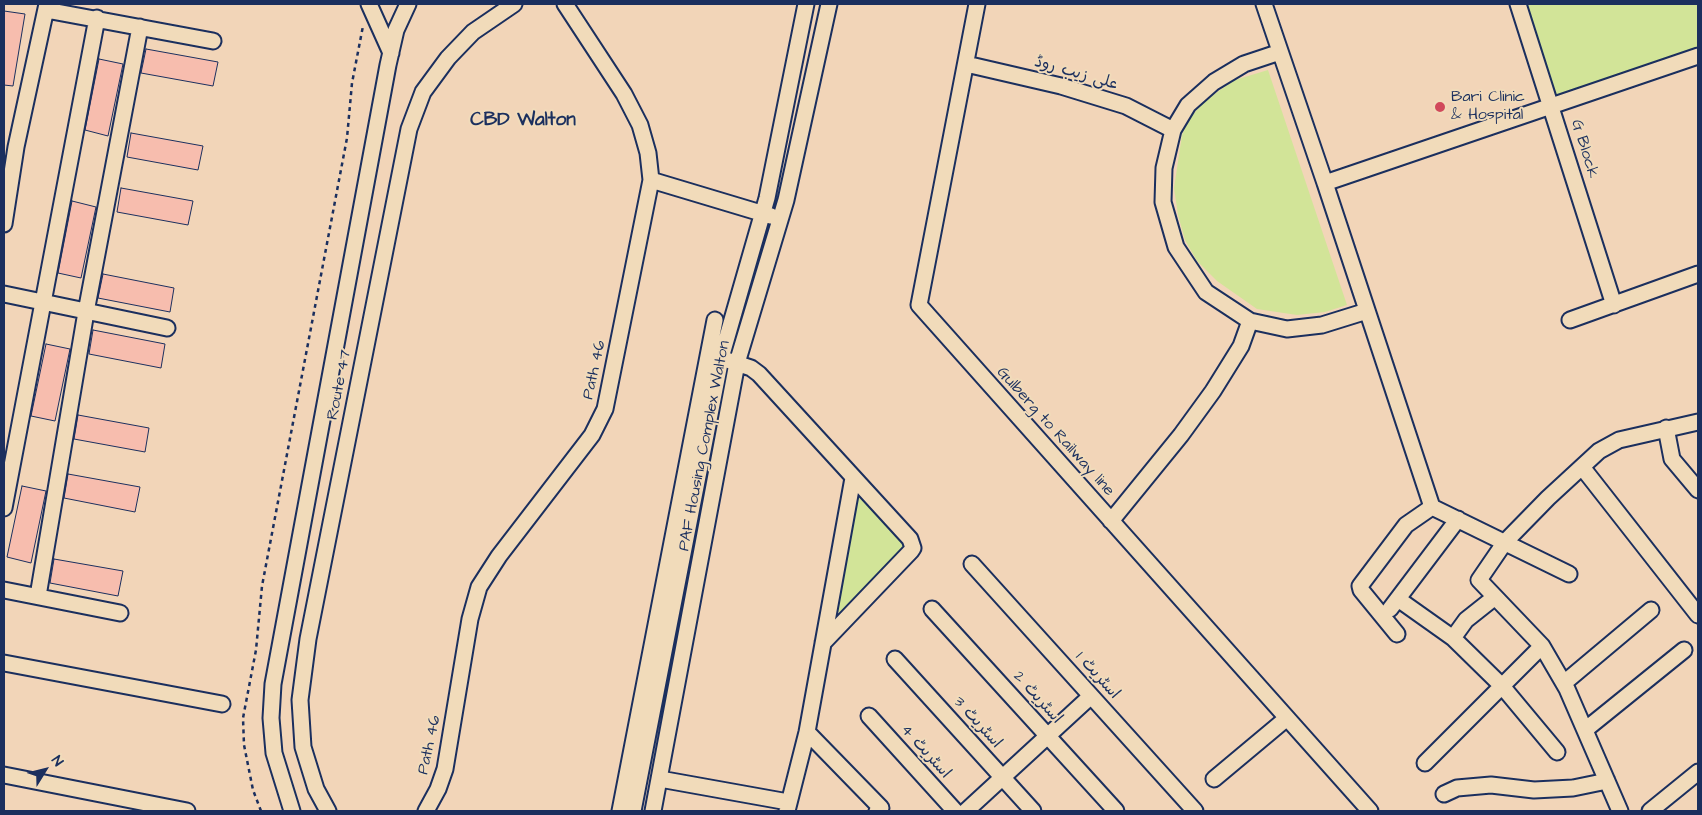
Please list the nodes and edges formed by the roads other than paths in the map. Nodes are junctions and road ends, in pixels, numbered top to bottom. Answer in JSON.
{"nodes":[{"id":1,"x":408,"y":4,"type":"edge"},
{"id":2,"x":492,"y":4,"type":"edge"},
{"id":3,"x":514,"y":4,"type":"edge"},
{"id":4,"x":565,"y":4,"type":"edge"},
{"id":5,"x":806,"y":4,"type":"edge"},
{"id":6,"x":829,"y":4,"type":"edge"},
{"id":7,"x":977,"y":4,"type":"edge"},
{"id":8,"x":1264,"y":4,"type":"edge"},
{"id":9,"x":1518,"y":4,"type":"edge"},
{"id":10,"x":370,"y":5,"type":"edge"},
{"id":11,"x":47,"y":7,"type":"edge"},
{"id":12,"x":96,"y":18,"type":"junction"},
{"id":13,"x":484,"y":24,"type":"junction"},
{"id":14,"x":140,"y":27,"type":"junction"},
{"id":15,"x":213,"y":41,"type":"dead end"},
{"id":16,"x":1280,"y":52,"type":"junction"},
{"id":17,"x":390,"y":53,"type":"junction"},
{"id":18,"x":1698,"y":56,"type":"edge"},
{"id":19,"x":966,"y":64,"type":"junction"},
{"id":20,"x":1552,"y":107,"type":"junction"},
{"id":21,"x":1173,"y":130,"type":"junction"},
{"id":22,"x":10,"y":146,"type":"edge"},
{"id":23,"x":8,"y":175,"type":"edge"},
{"id":24,"x":651,"y":180,"type":"junction"},
{"id":25,"x":1325,"y":183,"type":"junction"},
{"id":26,"x":763,"y":213,"type":"junction"},
{"id":27,"x":780,"y":220,"type":"junction"},
{"id":28,"x":4,"y":224,"type":"edge"},
{"id":29,"x":1698,"y":274,"type":"edge"},
{"id":30,"x":4,"y":294,"type":"edge"},
{"id":31,"x":41,"y":302,"type":"junction"},
{"id":32,"x":1614,"y":305,"type":"junction"},
{"id":33,"x":1367,"y":311,"type":"junction"},
{"id":34,"x":86,"y":312,"type":"junction"},
{"id":35,"x":715,"y":320,"type":"dead end"},
{"id":36,"x":1570,"y":320,"type":"dead end"},
{"id":37,"x":1250,"y":321,"type":"junction"},
{"id":38,"x":167,"y":328,"type":"dead end"},
{"id":39,"x":715,"y":357,"type":"junction"},
{"id":40,"x":737,"y":363,"type":"junction"},
{"id":41,"x":1698,"y":422,"type":"edge"},
{"id":42,"x":1666,"y":428,"type":"junction"},
{"id":43,"x":1582,"y":467,"type":"junction"},
{"id":44,"x":853,"y":478,"type":"junction"},
{"id":45,"x":1698,"y":490,"type":"edge"},
{"id":46,"x":1432,"y":507,"type":"junction"},
{"id":47,"x":4,"y":508,"type":"edge"},
{"id":48,"x":1458,"y":519,"type":"junction"},
{"id":49,"x":1112,"y":521,"type":"junction"},
{"id":50,"x":1505,"y":542,"type":"junction"},
{"id":51,"x":972,"y":564,"type":"dead end"},
{"id":52,"x":1569,"y":574,"type":"dead end"},
{"id":53,"x":4,"y":590,"type":"edge"},
{"id":54,"x":38,"y":596,"type":"junction"},
{"id":55,"x":1495,"y":597,"type":"junction"},
{"id":56,"x":932,"y":609,"type":"dead end"},
{"id":57,"x":1651,"y":610,"type":"dead end"},
{"id":58,"x":120,"y":614,"type":"dead end"},
{"id":59,"x":1698,"y":614,"type":"edge"},
{"id":60,"x":1397,"y":634,"type":"dead end"},
{"id":61,"x":1453,"y":638,"type":"junction"},
{"id":62,"x":823,"y":643,"type":"junction"},
{"id":63,"x":1542,"y":646,"type":"junction"},
{"id":64,"x":1684,"y":650,"type":"dead end"},
{"id":65,"x":895,"y":659,"type":"dead end"},
{"id":66,"x":4,"y":663,"type":"edge"},
{"id":67,"x":1564,"y":683,"type":"junction"},
{"id":68,"x":1502,"y":686,"type":"junction"},
{"id":69,"x":1091,"y":696,"type":"junction"},
{"id":70,"x":222,"y":704,"type":"dead end"},
{"id":71,"x":868,"y":716,"type":"dead end"},
{"id":72,"x":1287,"y":718,"type":"junction"},
{"id":73,"x":1585,"y":730,"type":"junction"},
{"id":74,"x":807,"y":732,"type":"junction"},
{"id":75,"x":1048,"y":736,"type":"junction"},
{"id":76,"x":1557,"y":752,"type":"dead end"},
{"id":77,"x":1424,"y":763,"type":"dead end"},
{"id":78,"x":1698,"y":772,"type":"edge"},
{"id":79,"x":4,"y":774,"type":"edge"},
{"id":80,"x":1002,"y":777,"type":"junction"},
{"id":81,"x":660,"y":779,"type":"junction"},
{"id":82,"x":1214,"y":779,"type":"dead end"},
{"id":83,"x":1607,"y":781,"type":"junction"},
{"id":84,"x":1444,"y":794,"type":"dead end"},
{"id":85,"x":787,"y":807,"type":"edge"},
{"id":86,"x":880,"y":810,"type":"edge"},
{"id":87,"x":187,"y":811,"type":"edge"},
{"id":88,"x":292,"y":811,"type":"edge"},
{"id":89,"x":328,"y":811,"type":"edge"},
{"id":90,"x":426,"y":811,"type":"edge"},
{"id":91,"x":620,"y":811,"type":"edge"},
{"id":92,"x":633,"y":811,"type":"edge"},
{"id":93,"x":654,"y":811,"type":"edge"},
{"id":94,"x":956,"y":811,"type":"edge"},
{"id":95,"x":966,"y":811,"type":"edge"},
{"id":96,"x":1034,"y":811,"type":"edge"},
{"id":97,"x":1116,"y":811,"type":"edge"},
{"id":98,"x":1195,"y":811,"type":"edge"},
{"id":99,"x":1370,"y":811,"type":"edge"},
{"id":100,"x":1620,"y":811,"type":"edge"},
{"id":101,"x":1650,"y":811,"type":"edge"}],
"edges":[{"from":1,"to":17,"type":"street","name":"Route 47"},
{"from":2,"to":13,"type":"street"},
{"from":3,"to":13,"type":"street","name":"Route 47"},
{"from":4,"to":24,"type":"street","name":"Path 46"},
{"from":5,"to":26,"type":"street","name":"PAF Housing Complex Walton"},
{"from":6,"to":27,"type":"street","name":"PAF Housing Complex Walton"},
{"from":7,"to":19,"type":"street","name":"Gulberg to Railway line"},
{"from":8,"to":16,"type":"street"},
{"from":9,"to":20,"type":"street","name":"G Block"},
{"from":10,"to":17,"type":"street"},
{"from":11,"to":12,"type":"street"},
{"from":11,"to":22,"type":"street"},
{"from":12,"to":14,"type":"street"},
{"from":12,"to":31,"type":"street"},
{"from":13,"to":89,"type":"street","name":"Route 47"},
{"from":14,"to":15,"type":"street"},
{"from":14,"to":34,"type":"street"},
{"from":16,"to":21,"type":"street"},
{"from":16,"to":25,"type":"street"},
{"from":17,"to":88,"type":"street","name":"Route 47"},
{"from":18,"to":20,"type":"street"},
{"from":19,"to":21,"type":"street","name":"علی زیب روڈ"},
{"from":19,"to":49,"type":"street","name":"Gulberg to Railway line"},
{"from":20,"to":25,"type":"street"},
{"from":20,"to":32,"type":"street","name":"G Block"},
{"from":21,"to":37,"type":"street"},
{"from":22,"to":23,"type":"street"},
{"from":23,"to":28,"type":"street"},
{"from":24,"to":26,"type":"street"},
{"from":24,"to":90,"type":"street","name":"Path 46"},
{"from":25,"to":33,"type":"street"},
{"from":26,"to":27,"type":"street"},
{"from":26,"to":39,"type":"street","name":"PAF Housing Complex Walton"},
{"from":27,"to":40,"type":"street","name":"PAF Housing Complex Walton"},
{"from":29,"to":32,"type":"street"},
{"from":30,"to":31,"type":"street"},
{"from":31,"to":34,"type":"street"},
{"from":31,"to":47,"type":"street"},
{"from":32,"to":36,"type":"street"},
{"from":33,"to":37,"type":"street"},
{"from":33,"to":46,"type":"street"},
{"from":34,"to":38,"type":"street"},
{"from":34,"to":54,"type":"street"},
{"from":35,"to":39,"type":"street"},
{"from":37,"to":49,"type":"street"},
{"from":39,"to":40,"type":"street"},
{"from":39,"to":91,"type":"street"},
{"from":39,"to":92,"type":"street","name":"PAF Housing Complex Walton"},
{"from":40,"to":44,"type":"street"},
{"from":40,"to":81,"type":"street","name":"PAF Housing Complex Walton"},
{"from":41,"to":42,"type":"street"},
{"from":42,"to":43,"type":"street"},
{"from":42,"to":45,"type":"street"},
{"from":43,"to":50,"type":"street"},
{"from":43,"to":59,"type":"street"},
{"from":44,"to":62,"type":"street"},
{"from":44,"to":62,"type":"street"},
{"from":46,"to":48,"type":"street"},
{"from":46,"to":60,"type":"street"},
{"from":48,"to":50,"type":"street"},
{"from":48,"to":61,"type":"street"},
{"from":49,"to":72,"type":"street","name":"Gulberg to Railway line"},
{"from":50,"to":52,"type":"street"},
{"from":50,"to":55,"type":"street"},
{"from":51,"to":69,"type":"street","name":"اسٹریٹ 1"},
{"from":53,"to":54,"type":"street"},
{"from":54,"to":58,"type":"street"},
{"from":55,"to":61,"type":"street"},
{"from":55,"to":63,"type":"street"},
{"from":56,"to":75,"type":"street","name":"اسٹریٹ 2"},
{"from":57,"to":67,"type":"street"},
{"from":61,"to":68,"type":"street"},
{"from":62,"to":74,"type":"street"},
{"from":63,"to":67,"type":"street"},
{"from":63,"to":68,"type":"street"},
{"from":64,"to":73,"type":"street"},
{"from":65,"to":80,"type":"street","name":"اسٹریٹ 3"},
{"from":66,"to":70,"type":"street"},
{"from":67,"to":73,"type":"street"},
{"from":68,"to":76,"type":"street"},
{"from":68,"to":77,"type":"street"},
{"from":69,"to":75,"type":"street"},
{"from":69,"to":98,"type":"street","name":"اسٹریٹ 1"},
{"from":71,"to":94,"type":"street","name":"اسٹریٹ 4"},
{"from":72,"to":82,"type":"street"},
{"from":72,"to":99,"type":"street","name":"Gulberg to Railway line"},
{"from":73,"to":83,"type":"street"},
{"from":74,"to":85,"type":"street"},
{"from":74,"to":86,"type":"street"},
{"from":75,"to":80,"type":"street"},
{"from":75,"to":97,"type":"street","name":"اسٹریٹ 2"},
{"from":78,"to":101,"type":"street"},
{"from":79,"to":87,"type":"street"},
{"from":80,"to":95,"type":"street"},
{"from":80,"to":96,"type":"street","name":"اسٹریٹ 3"},
{"from":81,"to":85,"type":"street"},
{"from":81,"to":93,"type":"street","name":"PAF Housing Complex Walton"},
{"from":83,"to":84,"type":"street"},
{"from":83,"to":100,"type":"street"}]}
